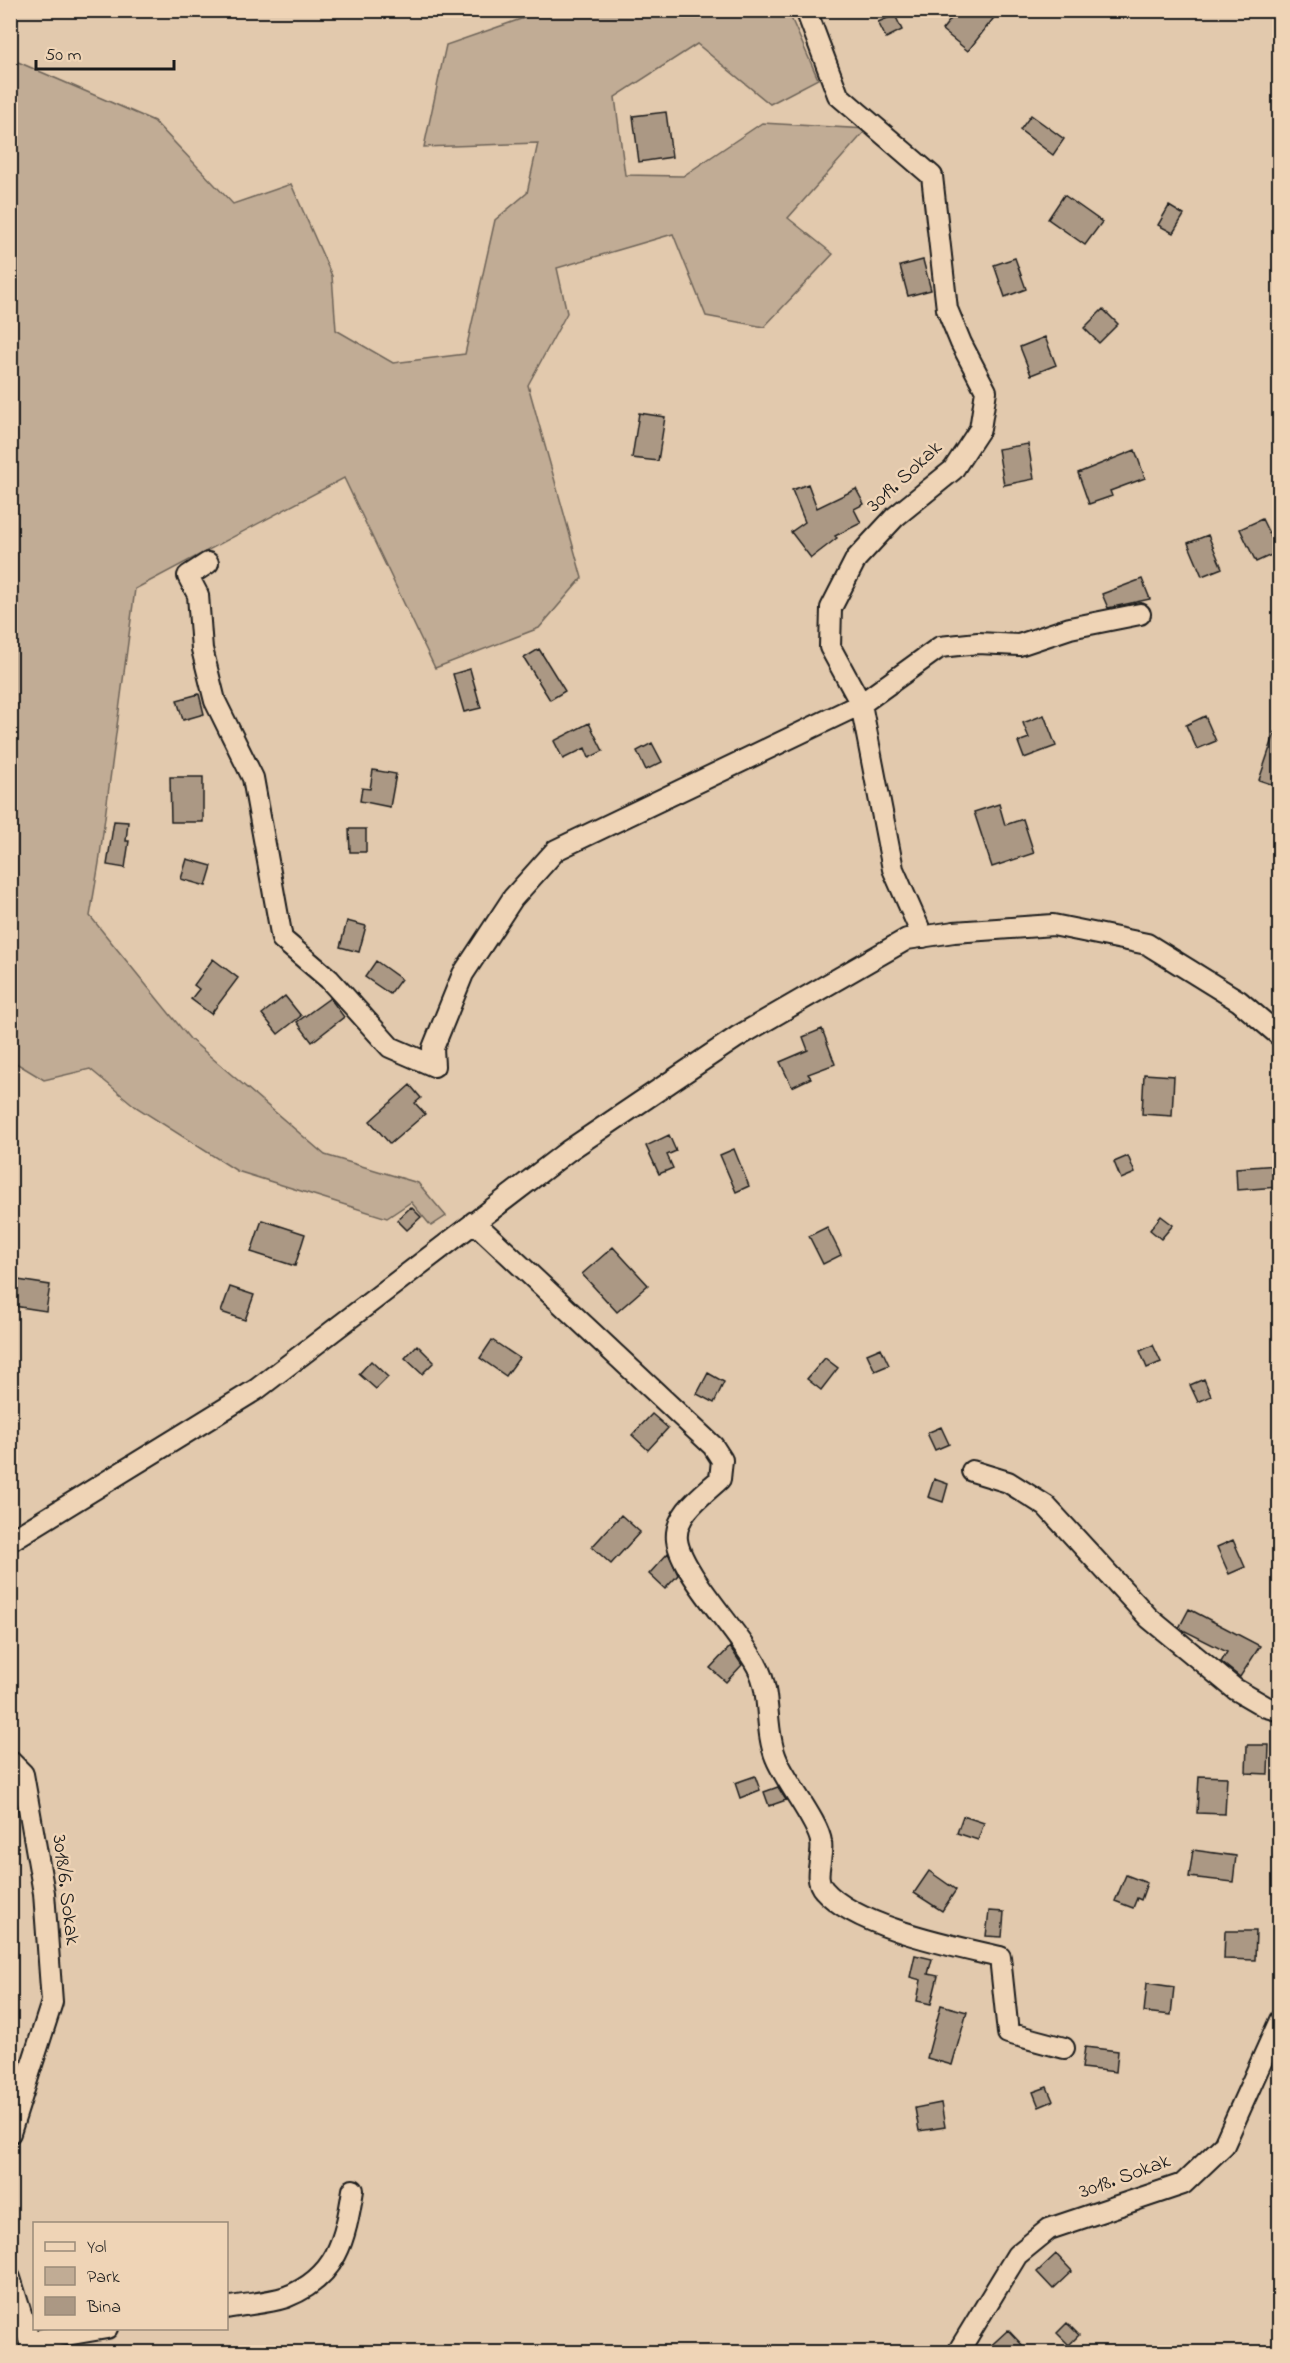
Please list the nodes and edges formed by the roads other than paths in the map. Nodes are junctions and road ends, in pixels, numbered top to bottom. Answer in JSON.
{"nodes":[{"id":1,"x":806,"y":10,"type":"edge"},
{"id":2,"x":208,"y":563,"type":"dead end"},
{"id":3,"x":1140,"y":614,"type":"dead end"},
{"id":4,"x":861,"y":704,"type":"junction"},
{"id":5,"x":923,"y":937,"type":"junction"},
{"id":6,"x":1280,"y":1035,"type":"edge"},
{"id":7,"x":474,"y":1222,"type":"junction"},
{"id":8,"x":972,"y":1471,"type":"dead end"},
{"id":9,"x":10,"y":1541,"type":"edge"},
{"id":10,"x":1280,"y":1711,"type":"edge"},
{"id":11,"x":10,"y":1761,"type":"edge"},
{"id":12,"x":1280,"y":2020,"type":"edge"},
{"id":13,"x":1064,"y":2048,"type":"dead end"},
{"id":14,"x":10,"y":2133,"type":"edge"},
{"id":15,"x":353,"y":2190,"type":"dead end"},
{"id":16,"x":10,"y":2278,"type":"edge"},
{"id":17,"x":228,"y":2307,"type":"edge"},
{"id":18,"x":99,"y":2330,"type":"edge"},
{"id":19,"x":32,"y":2347,"type":"edge"},
{"id":20,"x":958,"y":2352,"type":"edge"}],
"edges":[{"from":1,"to":4,"type":"street","name":"3019. Sokak"},
{"from":2,"to":4,"type":"street"},
{"from":3,"to":4,"type":"street"},
{"from":4,"to":5,"type":"street","name":"3019. Sokak"},
{"from":5,"to":6,"type":"street"},
{"from":5,"to":7,"type":"street"},
{"from":7,"to":9,"type":"street"},
{"from":7,"to":13,"type":"street"},
{"from":8,"to":10,"type":"street"},
{"from":11,"to":14,"type":"street","name":"3018/6. Sokak"},
{"from":12,"to":20,"type":"street","name":"3018. Sokak"},
{"from":15,"to":17,"type":"street"},
{"from":16,"to":19,"type":"street"},
{"from":18,"to":19,"type":"street"}]}
